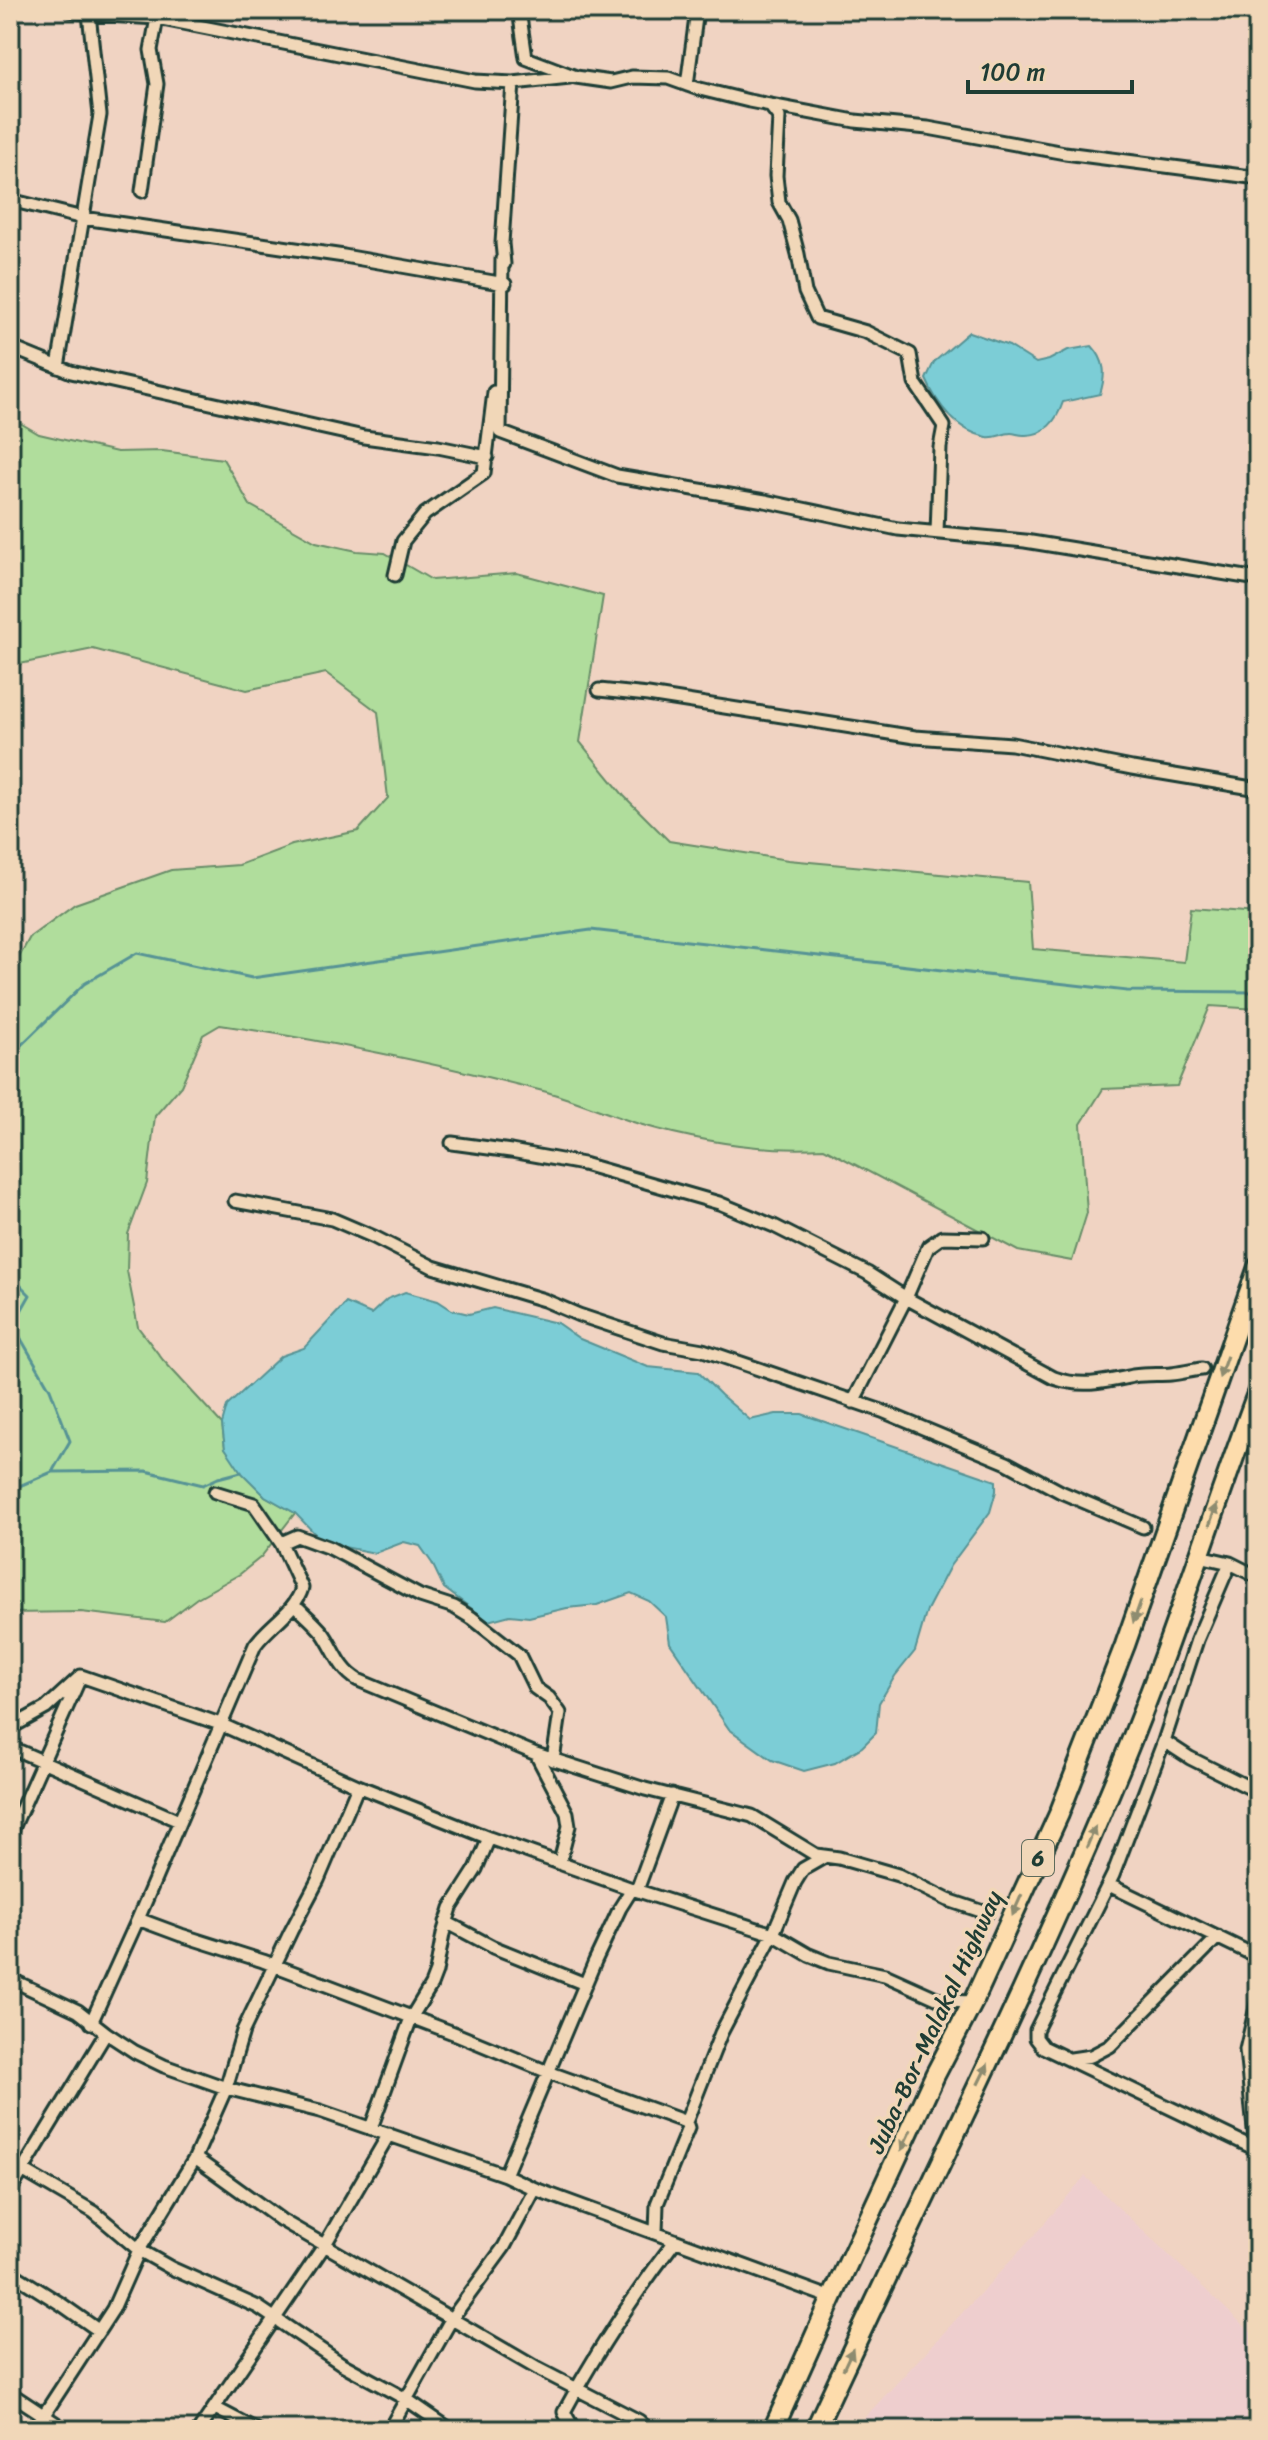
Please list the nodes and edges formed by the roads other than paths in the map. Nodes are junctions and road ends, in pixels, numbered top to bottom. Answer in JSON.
{"nodes":[{"id":1,"x":70,"y":10,"type":"edge"},
{"id":2,"x":519,"y":10,"type":"edge"},
{"id":3,"x":697,"y":10,"type":"edge"},
{"id":4,"x":89,"y":14,"type":"junction"},
{"id":5,"x":157,"y":18,"type":"junction"},
{"id":6,"x":576,"y":77,"type":"junction"},
{"id":7,"x":513,"y":83,"type":"junction"},
{"id":8,"x":687,"y":85,"type":"junction"},
{"id":9,"x":772,"y":108,"type":"dead end"},
{"id":10,"x":1258,"y":178,"type":"edge"},
{"id":11,"x":142,"y":191,"type":"dead end"},
{"id":12,"x":10,"y":200,"type":"edge"},
{"id":13,"x":83,"y":218,"type":"junction"},
{"id":14,"x":502,"y":259,"type":"dead end"},
{"id":15,"x":506,"y":284,"type":"junction"},
{"id":16,"x":10,"y":347,"type":"edge"},
{"id":17,"x":58,"y":367,"type":"junction"},
{"id":18,"x":487,"y":457,"type":"junction"},
{"id":19,"x":937,"y":533,"type":"junction"},
{"id":20,"x":395,"y":575,"type":"dead end"},
{"id":21,"x":1258,"y":579,"type":"edge"},
{"id":22,"x":599,"y":690,"type":"dead end"},
{"id":23,"x":1258,"y":789,"type":"edge"},
{"id":24,"x":452,"y":1143,"type":"dead end"},
{"id":25,"x":235,"y":1201,"type":"dead end"},
{"id":26,"x":983,"y":1238,"type":"dead end"},
{"id":27,"x":1258,"y":1267,"type":"edge"},
{"id":28,"x":906,"y":1298,"type":"junction"},
{"id":29,"x":1202,"y":1369,"type":"dead end"},
{"id":30,"x":1258,"y":1391,"type":"edge"},
{"id":31,"x":853,"y":1402,"type":"junction"},
{"id":32,"x":215,"y":1492,"type":"dead end"},
{"id":33,"x":1143,"y":1527,"type":"dead end"},
{"id":34,"x":281,"y":1543,"type":"junction"},
{"id":35,"x":1199,"y":1556,"type":"junction"},
{"id":36,"x":1230,"y":1563,"type":"junction"},
{"id":37,"x":1258,"y":1577,"type":"edge"},
{"id":38,"x":295,"y":1605,"type":"junction"},
{"id":39,"x":81,"y":1676,"type":"junction"},
{"id":40,"x":220,"y":1724,"type":"junction"},
{"id":41,"x":10,"y":1728,"type":"edge"},
{"id":42,"x":1164,"y":1741,"type":"junction"},
{"id":43,"x":10,"y":1747,"type":"edge"},
{"id":44,"x":536,"y":1754,"type":"junction"},
{"id":45,"x":553,"y":1760,"type":"junction"},
{"id":46,"x":41,"y":1762,"type":"junction"},
{"id":47,"x":358,"y":1786,"type":"junction"},
{"id":48,"x":1258,"y":1792,"type":"edge"},
{"id":49,"x":672,"y":1795,"type":"junction"},
{"id":50,"x":179,"y":1821,"type":"junction"},
{"id":51,"x":10,"y":1835,"type":"edge"},
{"id":52,"x":489,"y":1838,"type":"junction"},
{"id":53,"x":824,"y":1856,"type":"junction"},
{"id":54,"x":560,"y":1861,"type":"junction"},
{"id":55,"x":1109,"y":1885,"type":"junction"},
{"id":56,"x":634,"y":1889,"type":"junction"},
{"id":57,"x":987,"y":1913,"type":"dead end"},
{"id":58,"x":138,"y":1919,"type":"junction"},
{"id":59,"x":446,"y":1922,"type":"junction"},
{"id":60,"x":773,"y":1934,"type":"junction"},
{"id":61,"x":1218,"y":1937,"type":"junction"},
{"id":62,"x":1258,"y":1957,"type":"edge"},
{"id":63,"x":275,"y":1967,"type":"junction"},
{"id":64,"x":10,"y":1979,"type":"edge"},
{"id":65,"x":585,"y":1984,"type":"junction"},
{"id":66,"x":1258,"y":1999,"type":"edge"},
{"id":67,"x":973,"y":2002,"type":"junction"},
{"id":68,"x":411,"y":2018,"type":"junction"},
{"id":69,"x":91,"y":2023,"type":"junction"},
{"id":70,"x":106,"y":2033,"type":"junction"},
{"id":71,"x":1070,"y":2059,"type":"junction"},
{"id":72,"x":548,"y":2072,"type":"junction"},
{"id":73,"x":226,"y":2088,"type":"junction"},
{"id":74,"x":686,"y":2122,"type":"junction"},
{"id":75,"x":371,"y":2128,"type":"junction"},
{"id":76,"x":389,"y":2134,"type":"junction"},
{"id":77,"x":1257,"y":2149,"type":"edge"},
{"id":78,"x":195,"y":2158,"type":"junction"},
{"id":79,"x":10,"y":2163,"type":"edge"},
{"id":80,"x":22,"y":2170,"type":"junction"},
{"id":81,"x":505,"y":2175,"type":"junction"},
{"id":82,"x":535,"y":2189,"type":"junction"},
{"id":83,"x":10,"y":2191,"type":"edge"},
{"id":84,"x":656,"y":2232,"type":"junction"},
{"id":85,"x":675,"y":2241,"type":"junction"},
{"id":86,"x":324,"y":2246,"type":"junction"},
{"id":87,"x":139,"y":2250,"type":"junction"},
{"id":88,"x":10,"y":2272,"type":"edge"},
{"id":89,"x":832,"y":2298,"type":"junction"},
{"id":90,"x":452,"y":2318,"type":"junction"},
{"id":91,"x":276,"y":2319,"type":"junction"},
{"id":92,"x":98,"y":2330,"type":"junction"},
{"id":93,"x":576,"y":2390,"type":"junction"},
{"id":94,"x":10,"y":2393,"type":"edge"},
{"id":95,"x":406,"y":2399,"type":"junction"},
{"id":96,"x":215,"y":2408,"type":"junction"},
{"id":97,"x":44,"y":2416,"type":"junction"},
{"id":98,"x":34,"y":2430,"type":"edge"},
{"id":99,"x":66,"y":2430,"type":"edge"},
{"id":100,"x":199,"y":2430,"type":"edge"},
{"id":101,"x":257,"y":2430,"type":"edge"},
{"id":102,"x":389,"y":2430,"type":"edge"},
{"id":103,"x":451,"y":2430,"type":"edge"},
{"id":104,"x":574,"y":2430,"type":"edge"},
{"id":105,"x":648,"y":2430,"type":"edge"},
{"id":106,"x":773,"y":2430,"type":"edge"},
{"id":107,"x":815,"y":2430,"type":"edge"}],
"edges":[{"from":1,"to":4,"type":"street"},
{"from":2,"to":6,"type":"street"},
{"from":3,"to":8,"type":"street"},
{"from":4,"to":5,"type":"street"},
{"from":4,"to":13,"type":"street"},
{"from":5,"to":7,"type":"street"},
{"from":5,"to":11,"type":"street"},
{"from":6,"to":7,"type":"street"},
{"from":6,"to":8,"type":"street"},
{"from":7,"to":15,"type":"street"},
{"from":8,"to":10,"type":"street"},
{"from":9,"to":19,"type":"street"},
{"from":12,"to":13,"type":"street"},
{"from":13,"to":15,"type":"street"},
{"from":13,"to":17,"type":"street"},
{"from":14,"to":19,"type":"street"},
{"from":15,"to":18,"type":"street"},
{"from":16,"to":17,"type":"street"},
{"from":17,"to":18,"type":"street"},
{"from":18,"to":20,"type":"street"},
{"from":19,"to":21,"type":"street"},
{"from":22,"to":23,"type":"street"},
{"from":24,"to":28,"type":"street"},
{"from":25,"to":31,"type":"street"},
{"from":26,"to":28,"type":"street"},
{"from":27,"to":67,"type":"highway","name":"Juba-Bor-Malakal Highway","number":"6","one_way":true},
{"from":28,"to":29,"type":"street"},
{"from":28,"to":31,"type":"street"},
{"from":35,"to":30,"type":"highway","number":"6","one_way":true},
{"from":31,"to":33,"type":"street"},
{"from":32,"to":34,"type":"street"},
{"from":34,"to":38,"type":"street"},
{"from":34,"to":45,"type":"street"},
{"from":35,"to":36,"type":"street"},
{"from":107,"to":35,"type":"highway","number":"6","one_way":true},
{"from":36,"to":37,"type":"street"},
{"from":36,"to":42,"type":"street"},
{"from":38,"to":40,"type":"street"},
{"from":38,"to":44,"type":"street"},
{"from":39,"to":40,"type":"street"},
{"from":39,"to":41,"type":"street"},
{"from":39,"to":46,"type":"street"},
{"from":40,"to":47,"type":"street"},
{"from":40,"to":50,"type":"street"},
{"from":42,"to":48,"type":"street"},
{"from":42,"to":55,"type":"street"},
{"from":43,"to":46,"type":"street"},
{"from":44,"to":45,"type":"street"},
{"from":44,"to":54,"type":"street"},
{"from":45,"to":49,"type":"street"},
{"from":46,"to":50,"type":"street"},
{"from":46,"to":51,"type":"street"},
{"from":47,"to":52,"type":"street"},
{"from":47,"to":63,"type":"street"},
{"from":49,"to":53,"type":"street"},
{"from":49,"to":56,"type":"street"},
{"from":50,"to":58,"type":"street"},
{"from":52,"to":54,"type":"street"},
{"from":52,"to":59,"type":"street"},
{"from":53,"to":57,"type":"street"},
{"from":53,"to":60,"type":"street"},
{"from":54,"to":56,"type":"street"},
{"from":55,"to":61,"type":"street"},
{"from":55,"to":71,"type":"street"},
{"from":56,"to":60,"type":"street"},
{"from":56,"to":65,"type":"street"},
{"from":58,"to":63,"type":"street"},
{"from":58,"to":69,"type":"street"},
{"from":59,"to":65,"type":"street"},
{"from":59,"to":68,"type":"street"},
{"from":60,"to":67,"type":"street"},
{"from":60,"to":74,"type":"street"},
{"from":61,"to":62,"type":"street"},
{"from":61,"to":71,"type":"street"},
{"from":63,"to":68,"type":"street"},
{"from":63,"to":73,"type":"street"},
{"from":64,"to":69,"type":"street"},
{"from":65,"to":72,"type":"street"},
{"from":66,"to":77,"type":"street"},
{"from":67,"to":89,"type":"highway","name":"Juba-Bor-Malakal Highway","number":"6","one_way":true},
{"from":68,"to":72,"type":"street"},
{"from":68,"to":75,"type":"street"},
{"from":69,"to":70,"type":"street"},
{"from":70,"to":73,"type":"street"},
{"from":70,"to":80,"type":"street"},
{"from":71,"to":77,"type":"street"},
{"from":72,"to":74,"type":"street"},
{"from":72,"to":81,"type":"street"},
{"from":73,"to":75,"type":"street"},
{"from":73,"to":78,"type":"street"},
{"from":74,"to":84,"type":"street"},
{"from":75,"to":76,"type":"street"},
{"from":76,"to":81,"type":"street"},
{"from":76,"to":86,"type":"street"},
{"from":78,"to":86,"type":"street"},
{"from":78,"to":87,"type":"street"},
{"from":79,"to":80,"type":"street"},
{"from":80,"to":83,"type":"street"},
{"from":80,"to":87,"type":"street"},
{"from":81,"to":82,"type":"street"},
{"from":82,"to":84,"type":"street"},
{"from":82,"to":90,"type":"street"},
{"from":84,"to":85,"type":"street"},
{"from":85,"to":89,"type":"street"},
{"from":85,"to":93,"type":"street"},
{"from":86,"to":90,"type":"street"},
{"from":86,"to":91,"type":"street"},
{"from":87,"to":91,"type":"street"},
{"from":87,"to":92,"type":"street"},
{"from":88,"to":92,"type":"street"},
{"from":89,"to":106,"type":"highway","name":"Juba-Bor-Malakal Highway","number":"6"},
{"from":90,"to":93,"type":"street"},
{"from":90,"to":95,"type":"street"},
{"from":91,"to":95,"type":"street"},
{"from":91,"to":96,"type":"street"},
{"from":92,"to":97,"type":"street"},
{"from":93,"to":104,"type":"street"},
{"from":93,"to":105,"type":"street"},
{"from":94,"to":97,"type":"street"},
{"from":95,"to":102,"type":"street"},
{"from":95,"to":103,"type":"street"},
{"from":96,"to":100,"type":"street"},
{"from":96,"to":101,"type":"street"},
{"from":97,"to":98,"type":"street"},
{"from":97,"to":99,"type":"street"}]}
